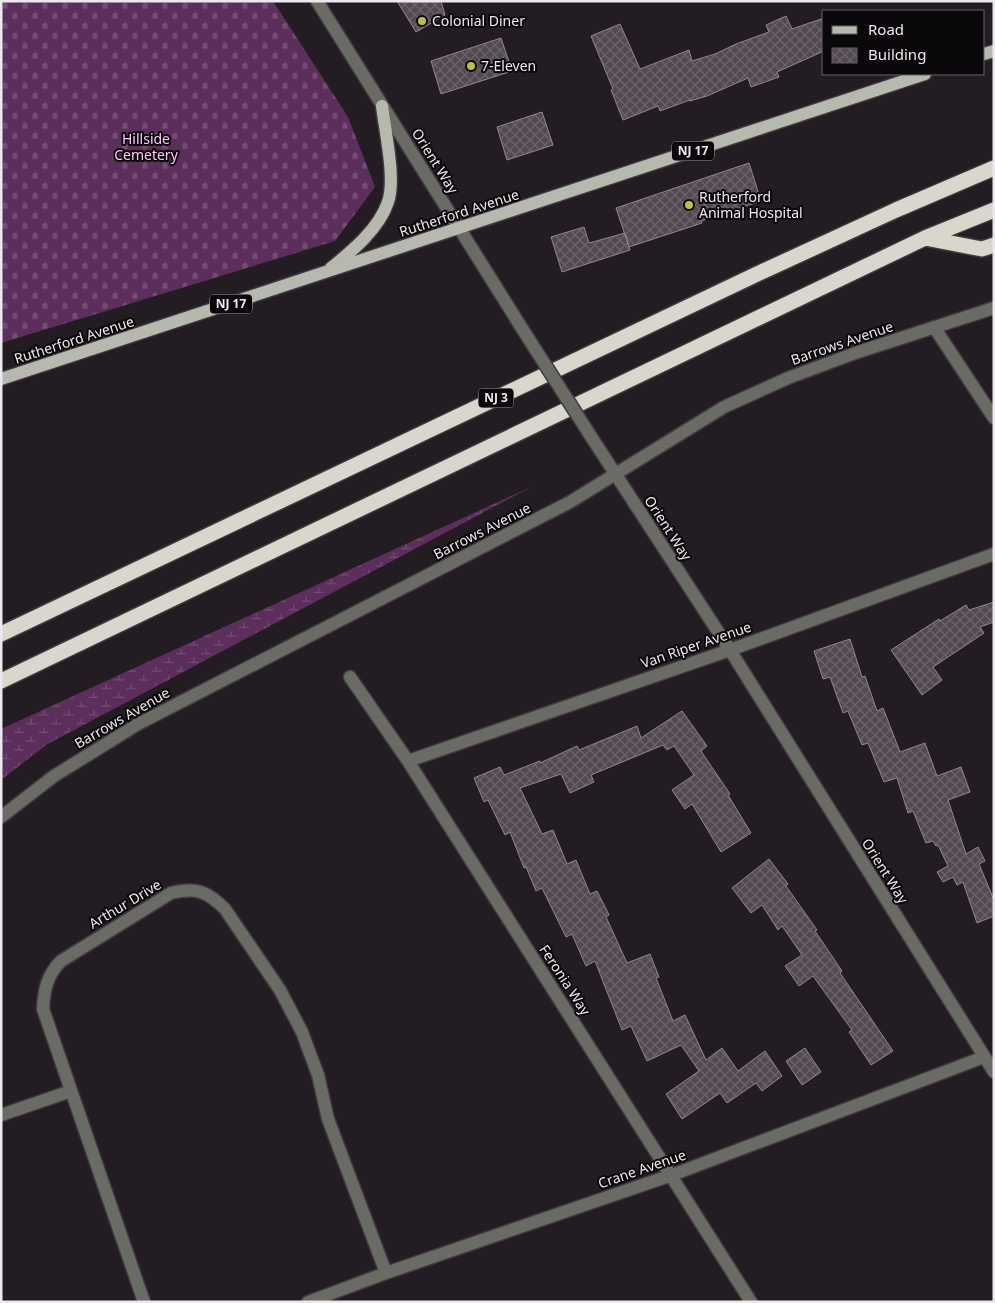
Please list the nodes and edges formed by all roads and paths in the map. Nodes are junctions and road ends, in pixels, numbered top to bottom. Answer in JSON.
{"nodes":[{"id":1,"x":317,"y":1,"type":"edge"},
{"id":2,"x":923,"y":75,"type":"edge"},
{"id":3,"x":382,"y":106,"type":"junction"},
{"id":4,"x":994,"y":168,"type":"edge"},
{"id":5,"x":994,"y":210,"type":"edge"},
{"id":6,"x":460,"y":228,"type":"junction"},
{"id":7,"x":925,"y":238,"type":"junction"},
{"id":8,"x":994,"y":245,"type":"edge"},
{"id":9,"x":324,"y":273,"type":"junction"},
{"id":10,"x":994,"y":308,"type":"edge"},
{"id":11,"x":934,"y":327,"type":"junction"},
{"id":12,"x":1,"y":379,"type":"edge"},
{"id":13,"x":994,"y":418,"type":"edge"},
{"id":14,"x":615,"y":475,"type":"junction"},
{"id":15,"x":994,"y":554,"type":"edge"},
{"id":16,"x":1,"y":634,"type":"edge"},
{"id":17,"x":730,"y":650,"type":"junction"},
{"id":18,"x":350,"y":677,"type":"dead end"},
{"id":19,"x":1,"y":681,"type":"edge"},
{"id":20,"x":408,"y":761,"type":"junction"},
{"id":21,"x":1,"y":817,"type":"edge"},
{"id":22,"x":984,"y":1057,"type":"junction"},
{"id":23,"x":994,"y":1072,"type":"edge"},
{"id":24,"x":71,"y":1091,"type":"junction"},
{"id":25,"x":1,"y":1115,"type":"edge"},
{"id":26,"x":672,"y":1175,"type":"junction"},
{"id":27,"x":386,"y":1274,"type":"junction"},
{"id":28,"x":144,"y":1302,"type":"edge"},
{"id":29,"x":308,"y":1302,"type":"edge"},
{"id":30,"x":752,"y":1302,"type":"edge"}],
"edges":[{"from":1,"to":3,"type":"street","name":"Orient Way"},
{"from":2,"to":6,"type":"main road","name":"Rutherford Avenue","number":"NJ 17"},
{"from":3,"to":6,"type":"street","name":"Orient Way"},
{"from":3,"to":9,"type":"main road"},
{"from":4,"to":16,"type":"highway","number":"NJ 3"},
{"from":5,"to":7,"type":"highway"},
{"from":6,"to":9,"type":"main road","name":"Rutherford Avenue","number":"NJ 17"},
{"from":6,"to":14,"type":"street","name":"Orient Way","bridge":true},
{"from":7,"to":8,"type":"highway"},
{"from":7,"to":19,"type":"highway"},
{"from":9,"to":12,"type":"main road","name":"Rutherford Avenue","number":"NJ 17"},
{"from":10,"to":11,"type":"street","name":"Barrows Avenue"},
{"from":11,"to":13,"type":"street"},
{"from":11,"to":14,"type":"street","name":"Barrows Avenue"},
{"from":14,"to":17,"type":"street","name":"Orient Way"},
{"from":14,"to":21,"type":"street","name":"Barrows Avenue"},
{"from":15,"to":17,"type":"street","name":"Van Riper Avenue"},
{"from":17,"to":20,"type":"street","name":"Van Riper Avenue"},
{"from":17,"to":22,"type":"street","name":"Orient Way"},
{"from":18,"to":20,"type":"street","name":"Feronia Way"},
{"from":20,"to":26,"type":"street","name":"Feronia Way"},
{"from":22,"to":23,"type":"street","name":"Orient Way"},
{"from":22,"to":26,"type":"street","name":"Crane Avenue"},
{"from":24,"to":25,"type":"street"},
{"from":24,"to":27,"type":"street","name":"Arthur Drive"},
{"from":24,"to":28,"type":"street","name":"Arthur Drive"},
{"from":26,"to":27,"type":"street","name":"Crane Avenue"},
{"from":26,"to":30,"type":"street","name":"Feronia Way"},
{"from":27,"to":29,"type":"street","name":"Crane Avenue"}]}
